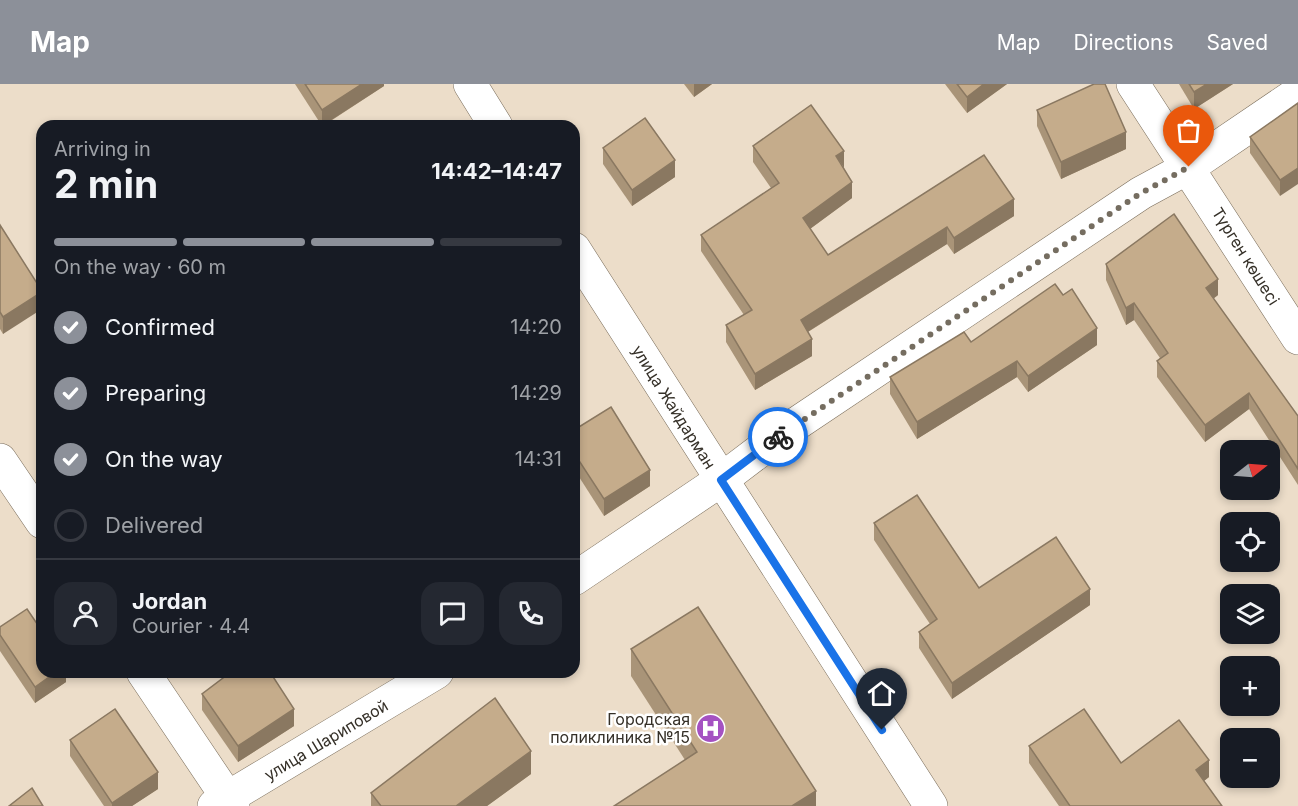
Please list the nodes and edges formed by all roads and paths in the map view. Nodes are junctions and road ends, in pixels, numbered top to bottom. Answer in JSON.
{"nodes":[{"id":1,"x":470,"y":84,"type":"edge"},
{"id":2,"x":1133,"y":84,"type":"edge"},
{"id":3,"x":1298,"y":93,"type":"edge"},
{"id":4,"x":492,"y":120,"type":"edge"},
{"id":5,"x":1189,"y":167,"type":"junction"},
{"id":6,"x":580,"y":258,"type":"edge"},
{"id":7,"x":1298,"y":338,"type":"edge"},
{"id":8,"x":0,"y":460,"type":"edge"},
{"id":9,"x":721,"y":480,"type":"junction"},
{"id":10,"x":36,"y":513,"type":"edge"},
{"id":11,"x":580,"y":575,"type":"edge"},
{"id":12,"x":147,"y":678,"type":"edge"},
{"id":13,"x":427,"y":678,"type":"edge"},
{"id":14,"x":225,"y":803,"type":"edge"},
{"id":15,"x":931,"y":806,"type":"edge"}],
"edges":[{"from":1,"to":4,"type":"street"},
{"from":2,"to":5,"type":"street","name":"Түрген көшесі"},
{"from":3,"to":5,"type":"street"},
{"from":5,"to":7,"type":"street","name":"Түрген көшесі"},
{"from":5,"to":9,"type":"street"},
{"from":6,"to":9,"type":"street","name":"улица Жайдарман"},
{"from":8,"to":10,"type":"street"},
{"from":9,"to":11,"type":"street"},
{"from":9,"to":15,"type":"street","name":"улица Жайдарман"},
{"from":12,"to":14,"type":"street"},
{"from":13,"to":14,"type":"street","name":"улица Шариповой"}]}
